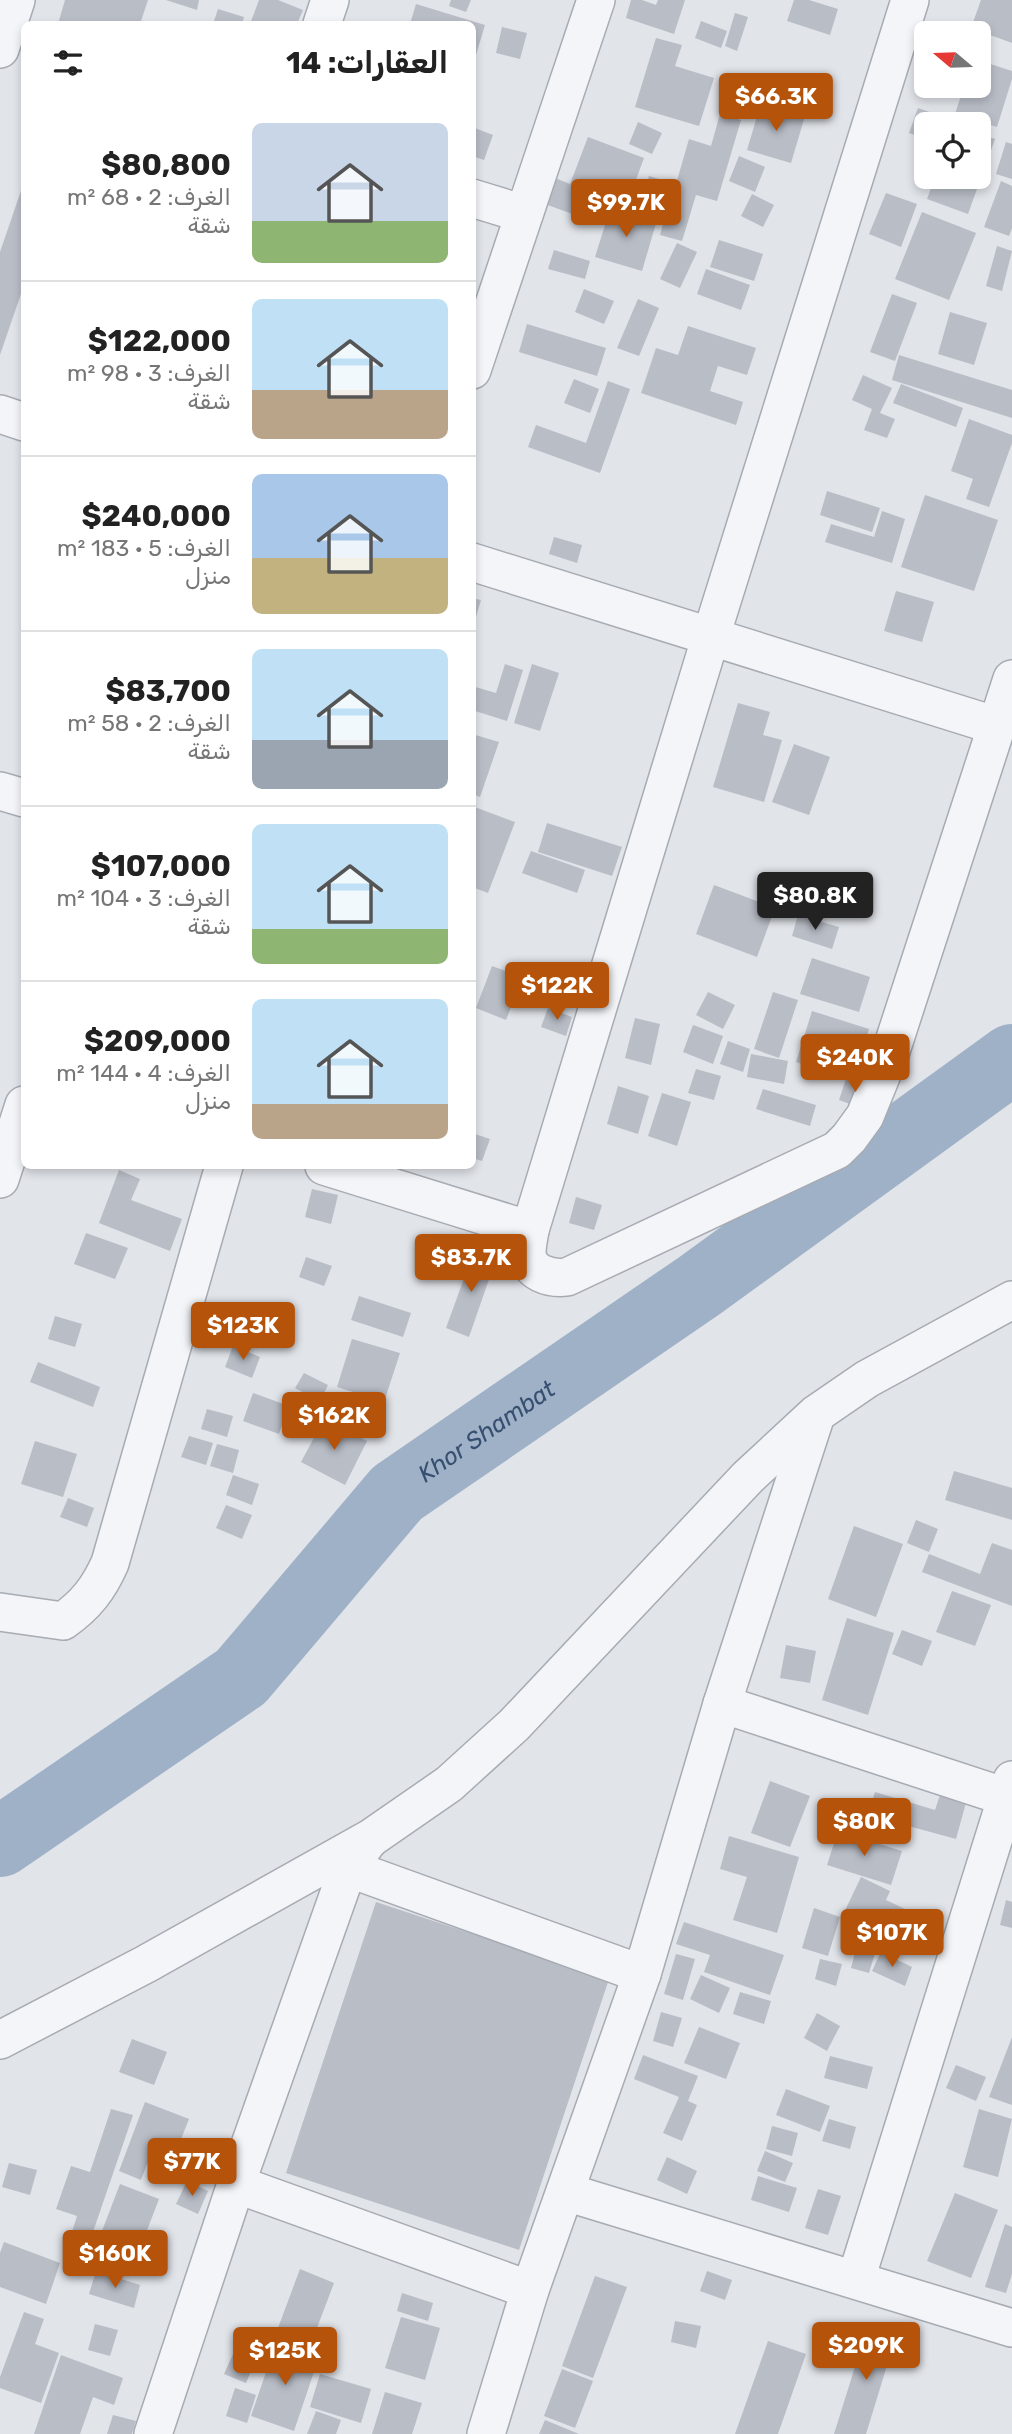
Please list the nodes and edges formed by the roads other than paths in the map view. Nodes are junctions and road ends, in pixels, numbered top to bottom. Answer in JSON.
{"nodes":[{"id":1,"x":16,"y":0,"type":"edge"},
{"id":2,"x":330,"y":0,"type":"edge"},
{"id":3,"x":596,"y":0,"type":"edge"},
{"id":4,"x":910,"y":0,"type":"edge"},
{"id":5,"x":323,"y":21,"type":"edge"},
{"id":6,"x":0,"y":47,"type":"edge"},
{"id":7,"x":21,"y":53,"type":"edge"},
{"id":8,"x":476,"y":199,"type":"edge"},
{"id":9,"x":524,"y":214,"type":"junction"},
{"id":10,"x":476,"y":358,"type":"edge"},
{"id":11,"x":0,"y":414,"type":"edge"},
{"id":12,"x":21,"y":421,"type":"edge"},
{"id":13,"x":476,"y":563,"type":"edge"},
{"id":14,"x":711,"y":636,"type":"junction"},
{"id":15,"x":1012,"y":679,"type":"edge"},
{"id":16,"x":998,"y":726,"type":"junction"},
{"id":17,"x":0,"y":791,"type":"edge"},
{"id":18,"x":21,"y":797,"type":"edge"},
{"id":19,"x":21,"y":1114,"type":"edge"},
{"id":20,"x":223,"y":1169,"type":"edge"},
{"id":21,"x":334,"y":1169,"type":"edge"},
{"id":22,"x":0,"y":1179,"type":"edge"},
{"id":23,"x":530,"y":1230,"type":"junction"},
{"id":24,"x":1012,"y":1300,"type":"edge"},
{"id":25,"x":816,"y":1414,"type":"junction"},
{"id":26,"x":0,"y":1612,"type":"edge"},
{"id":27,"x":722,"y":1704,"type":"junction"},
{"id":28,"x":1010,"y":1792,"type":"edge"},
{"id":29,"x":371,"y":1838,"type":"junction"},
{"id":30,"x":348,"y":1868,"type":"junction"},
{"id":31,"x":642,"y":1974,"type":"junction"},
{"id":32,"x":0,"y":2040,"type":"edge"},
{"id":33,"x":236,"y":2184,"type":"junction"},
{"id":34,"x":566,"y":2192,"type":"junction"},
{"id":35,"x":856,"y":2279,"type":"junction"},
{"id":36,"x":530,"y":2290,"type":"junction"},
{"id":37,"x":1012,"y":2328,"type":"edge"},
{"id":38,"x":153,"y":2434,"type":"edge"},
{"id":39,"x":486,"y":2434,"type":"edge"}],
"edges":[{"from":1,"to":6,"type":"street"},
{"from":2,"to":5,"type":"street"},
{"from":3,"to":9,"type":"street"},
{"from":4,"to":14,"type":"street"},
{"from":6,"to":7,"type":"street"},
{"from":8,"to":9,"type":"street"},
{"from":9,"to":10,"type":"street"},
{"from":11,"to":12,"type":"street"},
{"from":13,"to":14,"type":"street"},
{"from":14,"to":16,"type":"street"},
{"from":14,"to":23,"type":"street"},
{"from":15,"to":16,"type":"street"},
{"from":16,"to":23,"type":"street"},
{"from":17,"to":18,"type":"street"},
{"from":19,"to":22,"type":"street"},
{"from":20,"to":26,"type":"street"},
{"from":21,"to":23,"type":"street"},
{"from":24,"to":25,"type":"street"},
{"from":25,"to":27,"type":"street"},
{"from":25,"to":29,"type":"street"},
{"from":27,"to":28,"type":"street"},
{"from":27,"to":31,"type":"street"},
{"from":28,"to":35,"type":"street"},
{"from":29,"to":30,"type":"street"},
{"from":29,"to":32,"type":"street"},
{"from":30,"to":31,"type":"street"},
{"from":30,"to":33,"type":"street"},
{"from":31,"to":34,"type":"street"},
{"from":33,"to":36,"type":"street"},
{"from":33,"to":38,"type":"street"},
{"from":34,"to":35,"type":"street"},
{"from":34,"to":36,"type":"street"},
{"from":35,"to":37,"type":"street"},
{"from":36,"to":39,"type":"street"}]}
